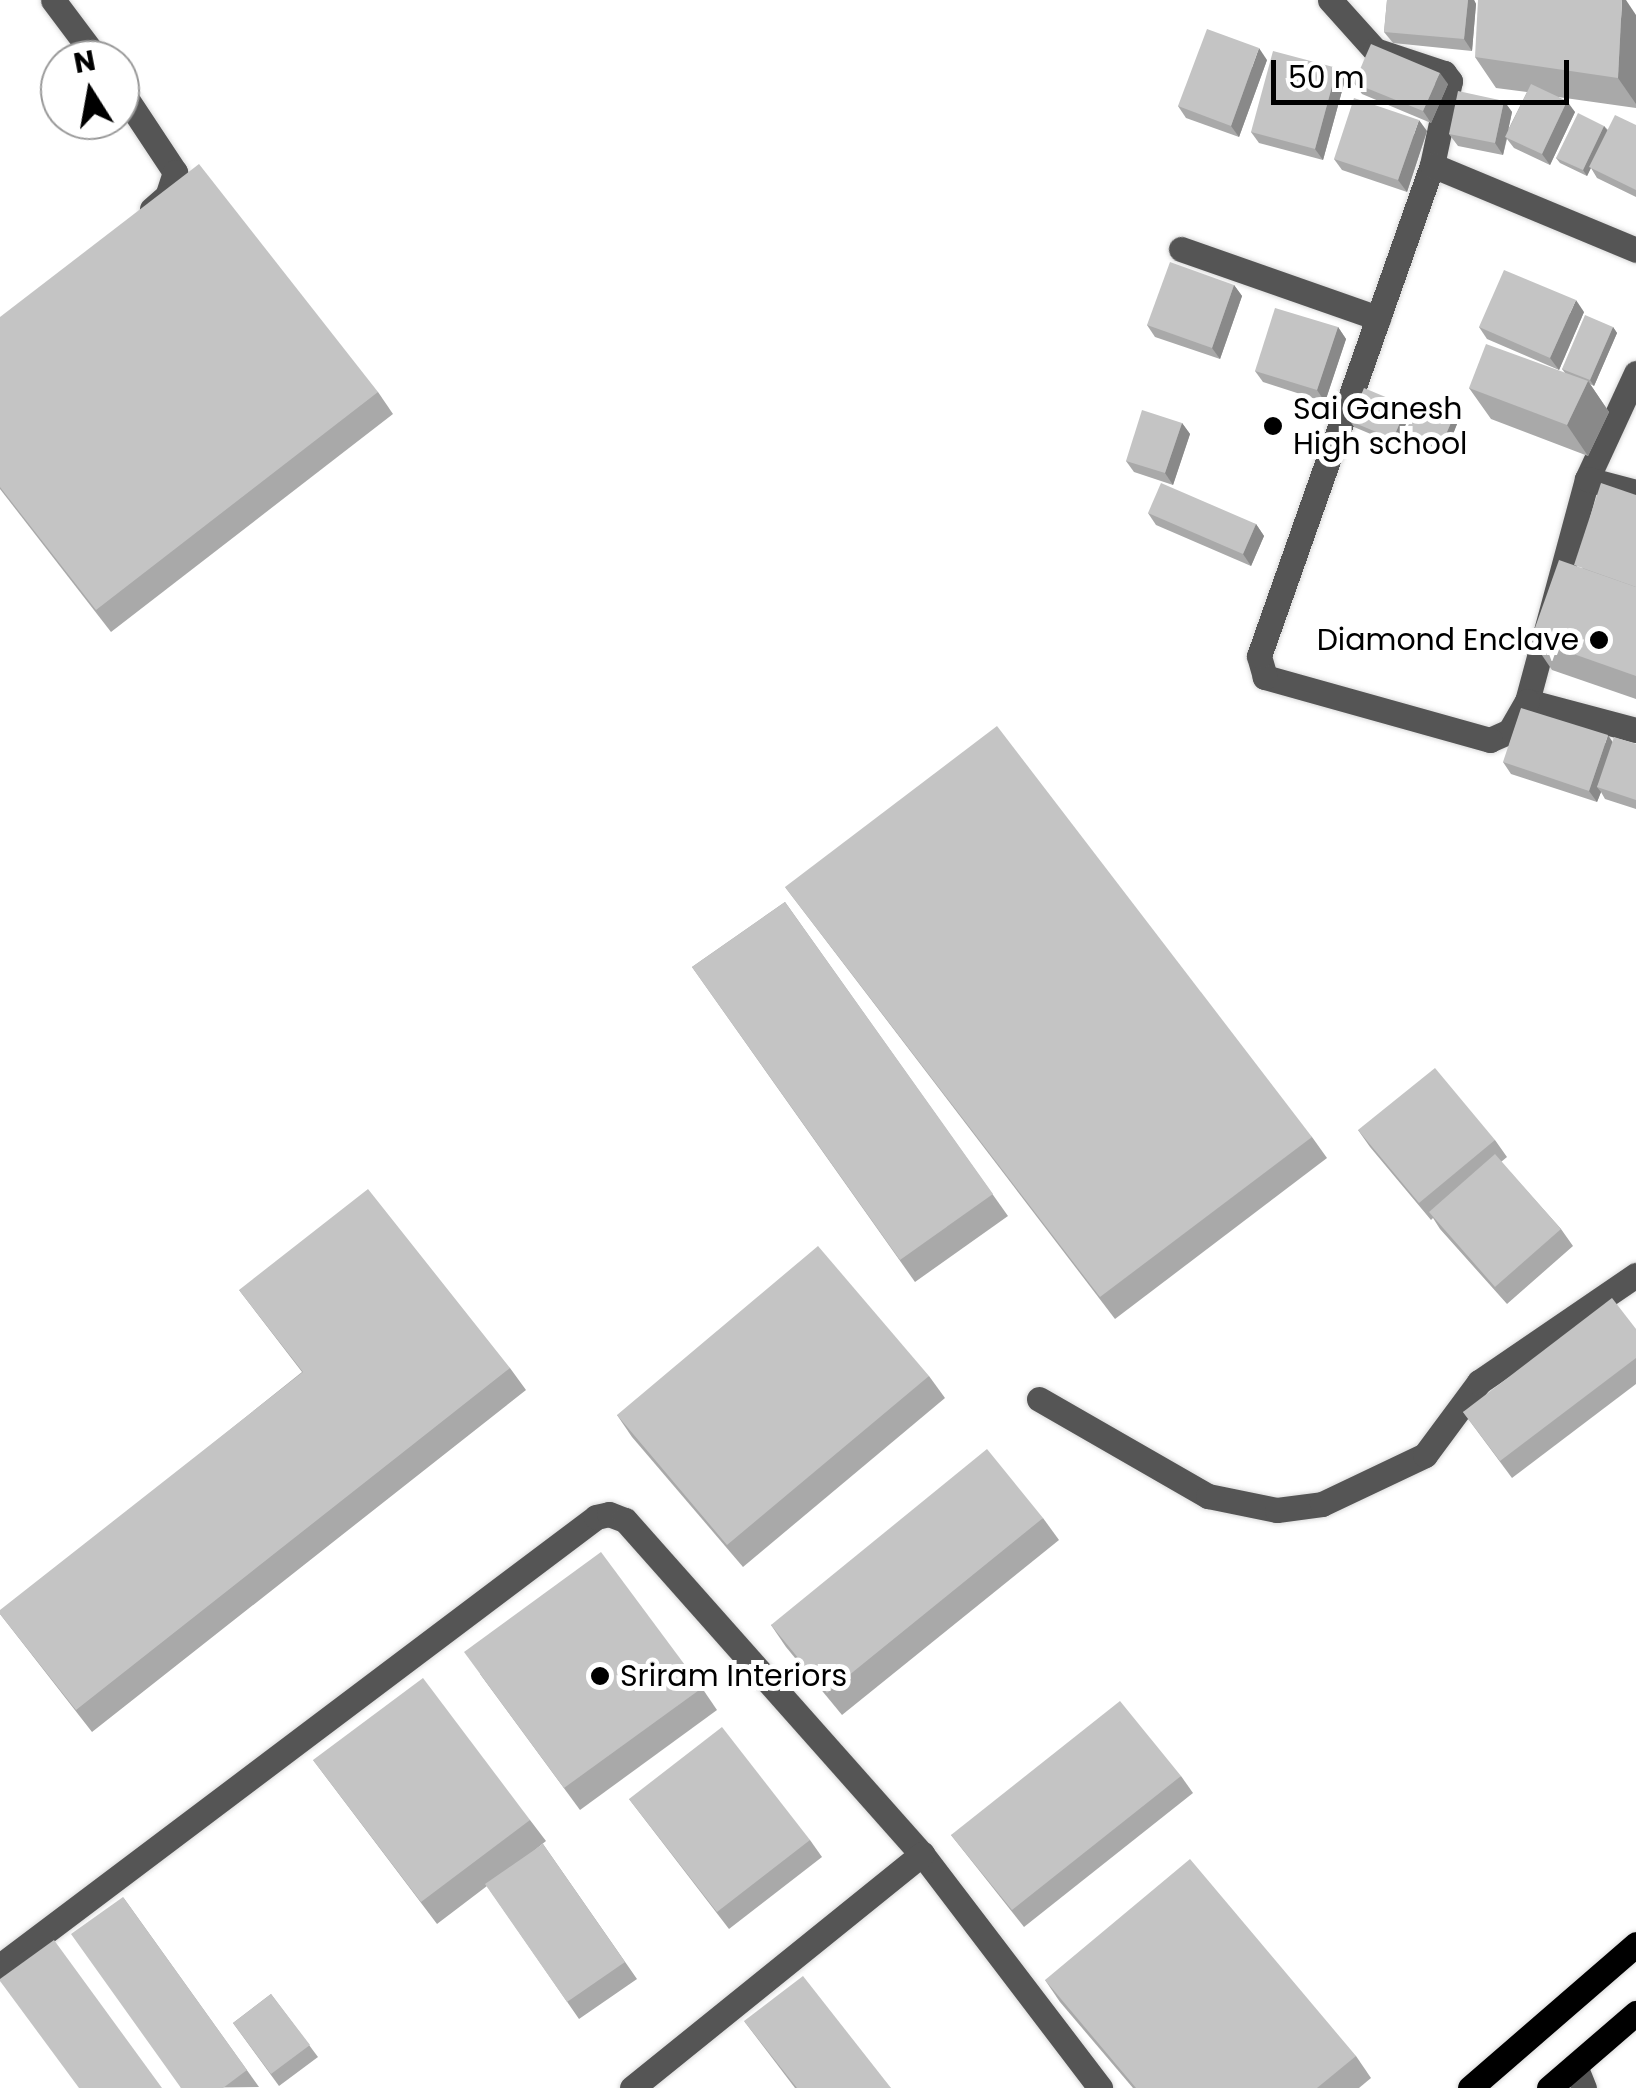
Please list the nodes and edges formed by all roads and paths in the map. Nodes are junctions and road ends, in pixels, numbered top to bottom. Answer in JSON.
{"nodes":[{"id":1,"x":53,"y":0,"type":"edge"},
{"id":2,"x":1330,"y":0,"type":"edge"},
{"id":3,"x":1356,"y":11,"type":"edge"},
{"id":4,"x":83,"y":40,"type":"edge"},
{"id":5,"x":140,"y":119,"type":"edge"},
{"id":6,"x":1432,"y":165,"type":"junction"},
{"id":7,"x":124,"y":232,"type":"edge"},
{"id":8,"x":1181,"y":248,"type":"dead end"},
{"id":9,"x":1636,"y":250,"type":"edge"},
{"id":10,"x":1378,"y":318,"type":"junction"},
{"id":11,"x":1636,"y":372,"type":"edge"},
{"id":12,"x":1587,"y":480,"type":"junction"},
{"id":13,"x":1636,"y":492,"type":"edge"},
{"id":14,"x":1528,"y":701,"type":"junction"},
{"id":15,"x":1636,"y":730,"type":"edge"},
{"id":16,"x":1636,"y":1275,"type":"edge"},
{"id":17,"x":1039,"y":1399,"type":"dead end"},
{"id":18,"x":922,"y":1854,"type":"junction"},
{"id":19,"x":1636,"y":1944,"type":"edge"},
{"id":20,"x":0,"y":1966,"type":"edge"},
{"id":21,"x":1636,"y":2013,"type":"edge"},
{"id":22,"x":1580,"y":2077,"type":"edge"},
{"id":23,"x":632,"y":2088,"type":"edge"},
{"id":24,"x":1100,"y":2088,"type":"edge"},
{"id":25,"x":1470,"y":2088,"type":"edge"},
{"id":26,"x":1549,"y":2088,"type":"edge"}],
"edges":[{"from":1,"to":4,"type":"street"},
{"from":2,"to":3,"type":"street"},
{"from":3,"to":6,"type":"street"},
{"from":5,"to":7,"type":"street"},
{"from":6,"to":9,"type":"street"},
{"from":6,"to":10,"type":"street"},
{"from":8,"to":10,"type":"street"},
{"from":10,"to":14,"type":"street"},
{"from":11,"to":12,"type":"street"},
{"from":12,"to":13,"type":"street"},
{"from":12,"to":14,"type":"street"},
{"from":14,"to":15,"type":"street"},
{"from":16,"to":17,"type":"street"},
{"from":18,"to":20,"type":"street"},
{"from":18,"to":23,"type":"street"},
{"from":18,"to":24,"type":"street"},
{"from":19,"to":25,"type":"main road"},
{"from":21,"to":22,"type":"main road"},
{"from":22,"to":26,"type":"main road"}]}
